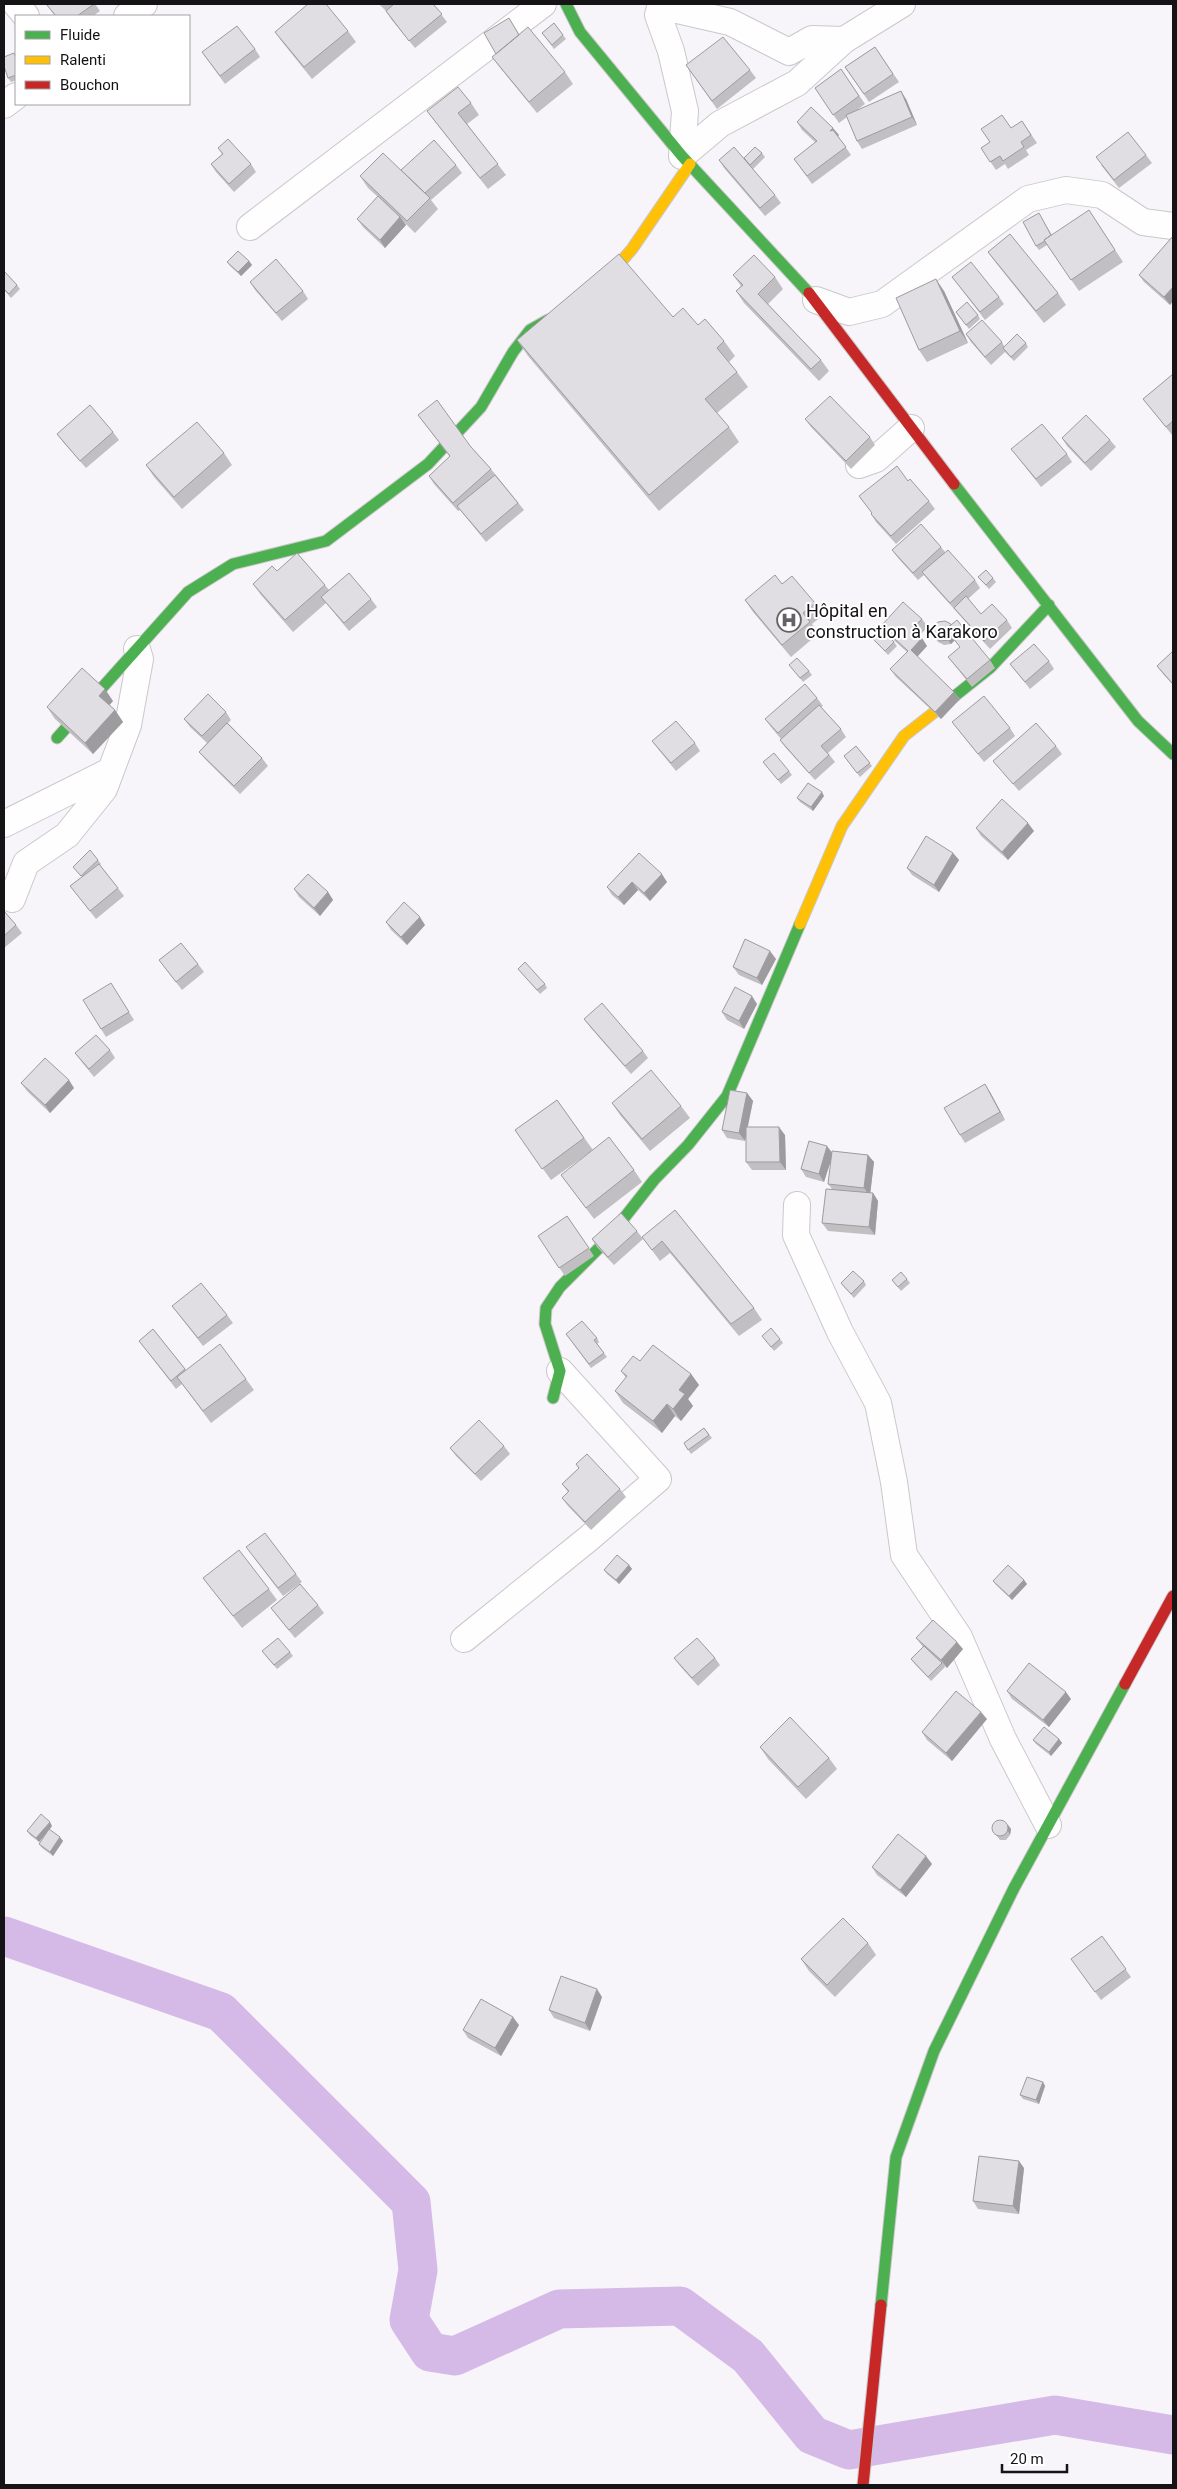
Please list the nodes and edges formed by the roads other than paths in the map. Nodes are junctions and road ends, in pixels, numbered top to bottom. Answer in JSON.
{"nodes":[{"id":1,"x":16,"y":4,"type":"edge"},
{"id":2,"x":144,"y":4,"type":"edge"},
{"id":3,"x":543,"y":4,"type":"edge"},
{"id":4,"x":566,"y":4,"type":"edge"},
{"id":5,"x":902,"y":4,"type":"edge"},
{"id":6,"x":660,"y":5,"type":"edge"},
{"id":7,"x":25,"y":15,"type":"edge"},
{"id":8,"x":128,"y":15,"type":"edge"},
{"id":9,"x":844,"y":40,"type":"junction"},
{"id":10,"x":15,"y":97,"type":"edge"},
{"id":11,"x":4,"y":105,"type":"edge"},
{"id":12,"x":686,"y":160,"type":"junction"},
{"id":13,"x":1173,"y":226,"type":"edge"},
{"id":14,"x":250,"y":227,"type":"dead end"},
{"id":15,"x":588,"y":296,"type":"edge"},
{"id":16,"x":816,"y":300,"type":"junction"},
{"id":17,"x":559,"y":314,"type":"edge"},
{"id":18,"x":911,"y":428,"type":"junction"},
{"id":19,"x":859,"y":465,"type":"dead end"},
{"id":20,"x":1049,"y":605,"type":"junction"},
{"id":21,"x":136,"y":649,"type":"junction"},
{"id":22,"x":57,"y":738,"type":"dead end"},
{"id":23,"x":1173,"y":754,"type":"edge"},
{"id":24,"x":110,"y":771,"type":"junction"},
{"id":25,"x":4,"y":824,"type":"edge"},
{"id":26,"x":12,"y":899,"type":"dead end"},
{"id":27,"x":797,"y":1205,"type":"dead end"},
{"id":28,"x":560,"y":1371,"type":"junction"},
{"id":29,"x":553,"y":1398,"type":"dead end"},
{"id":30,"x":1173,"y":1596,"type":"edge"},
{"id":31,"x":464,"y":1639,"type":"dead end"},
{"id":32,"x":1048,"y":1826,"type":"junction"},
{"id":33,"x":863,"y":2485,"type":"edge"}],
"edges":[{"from":1,"to":7,"type":"street"},
{"from":2,"to":8,"type":"street"},
{"from":3,"to":14,"type":"street"},
{"from":4,"to":12,"type":"street"},
{"from":5,"to":9,"type":"street"},
{"from":6,"to":9,"type":"street"},
{"from":6,"to":12,"type":"street"},
{"from":9,"to":12,"type":"street"},
{"from":10,"to":11,"type":"street"},
{"from":12,"to":15,"type":"street"},
{"from":12,"to":16,"type":"street"},
{"from":13,"to":16,"type":"street"},
{"from":16,"to":18,"type":"street"},
{"from":17,"to":21,"type":"street"},
{"from":18,"to":19,"type":"street"},
{"from":18,"to":20,"type":"street"},
{"from":20,"to":23,"type":"street"},
{"from":20,"to":28,"type":"street"},
{"from":21,"to":22,"type":"street"},
{"from":21,"to":24,"type":"street"},
{"from":24,"to":25,"type":"street"},
{"from":24,"to":26,"type":"street"},
{"from":27,"to":32,"type":"street"},
{"from":28,"to":29,"type":"street"},
{"from":28,"to":31,"type":"street"},
{"from":30,"to":32,"type":"street"},
{"from":32,"to":33,"type":"street"}]}
